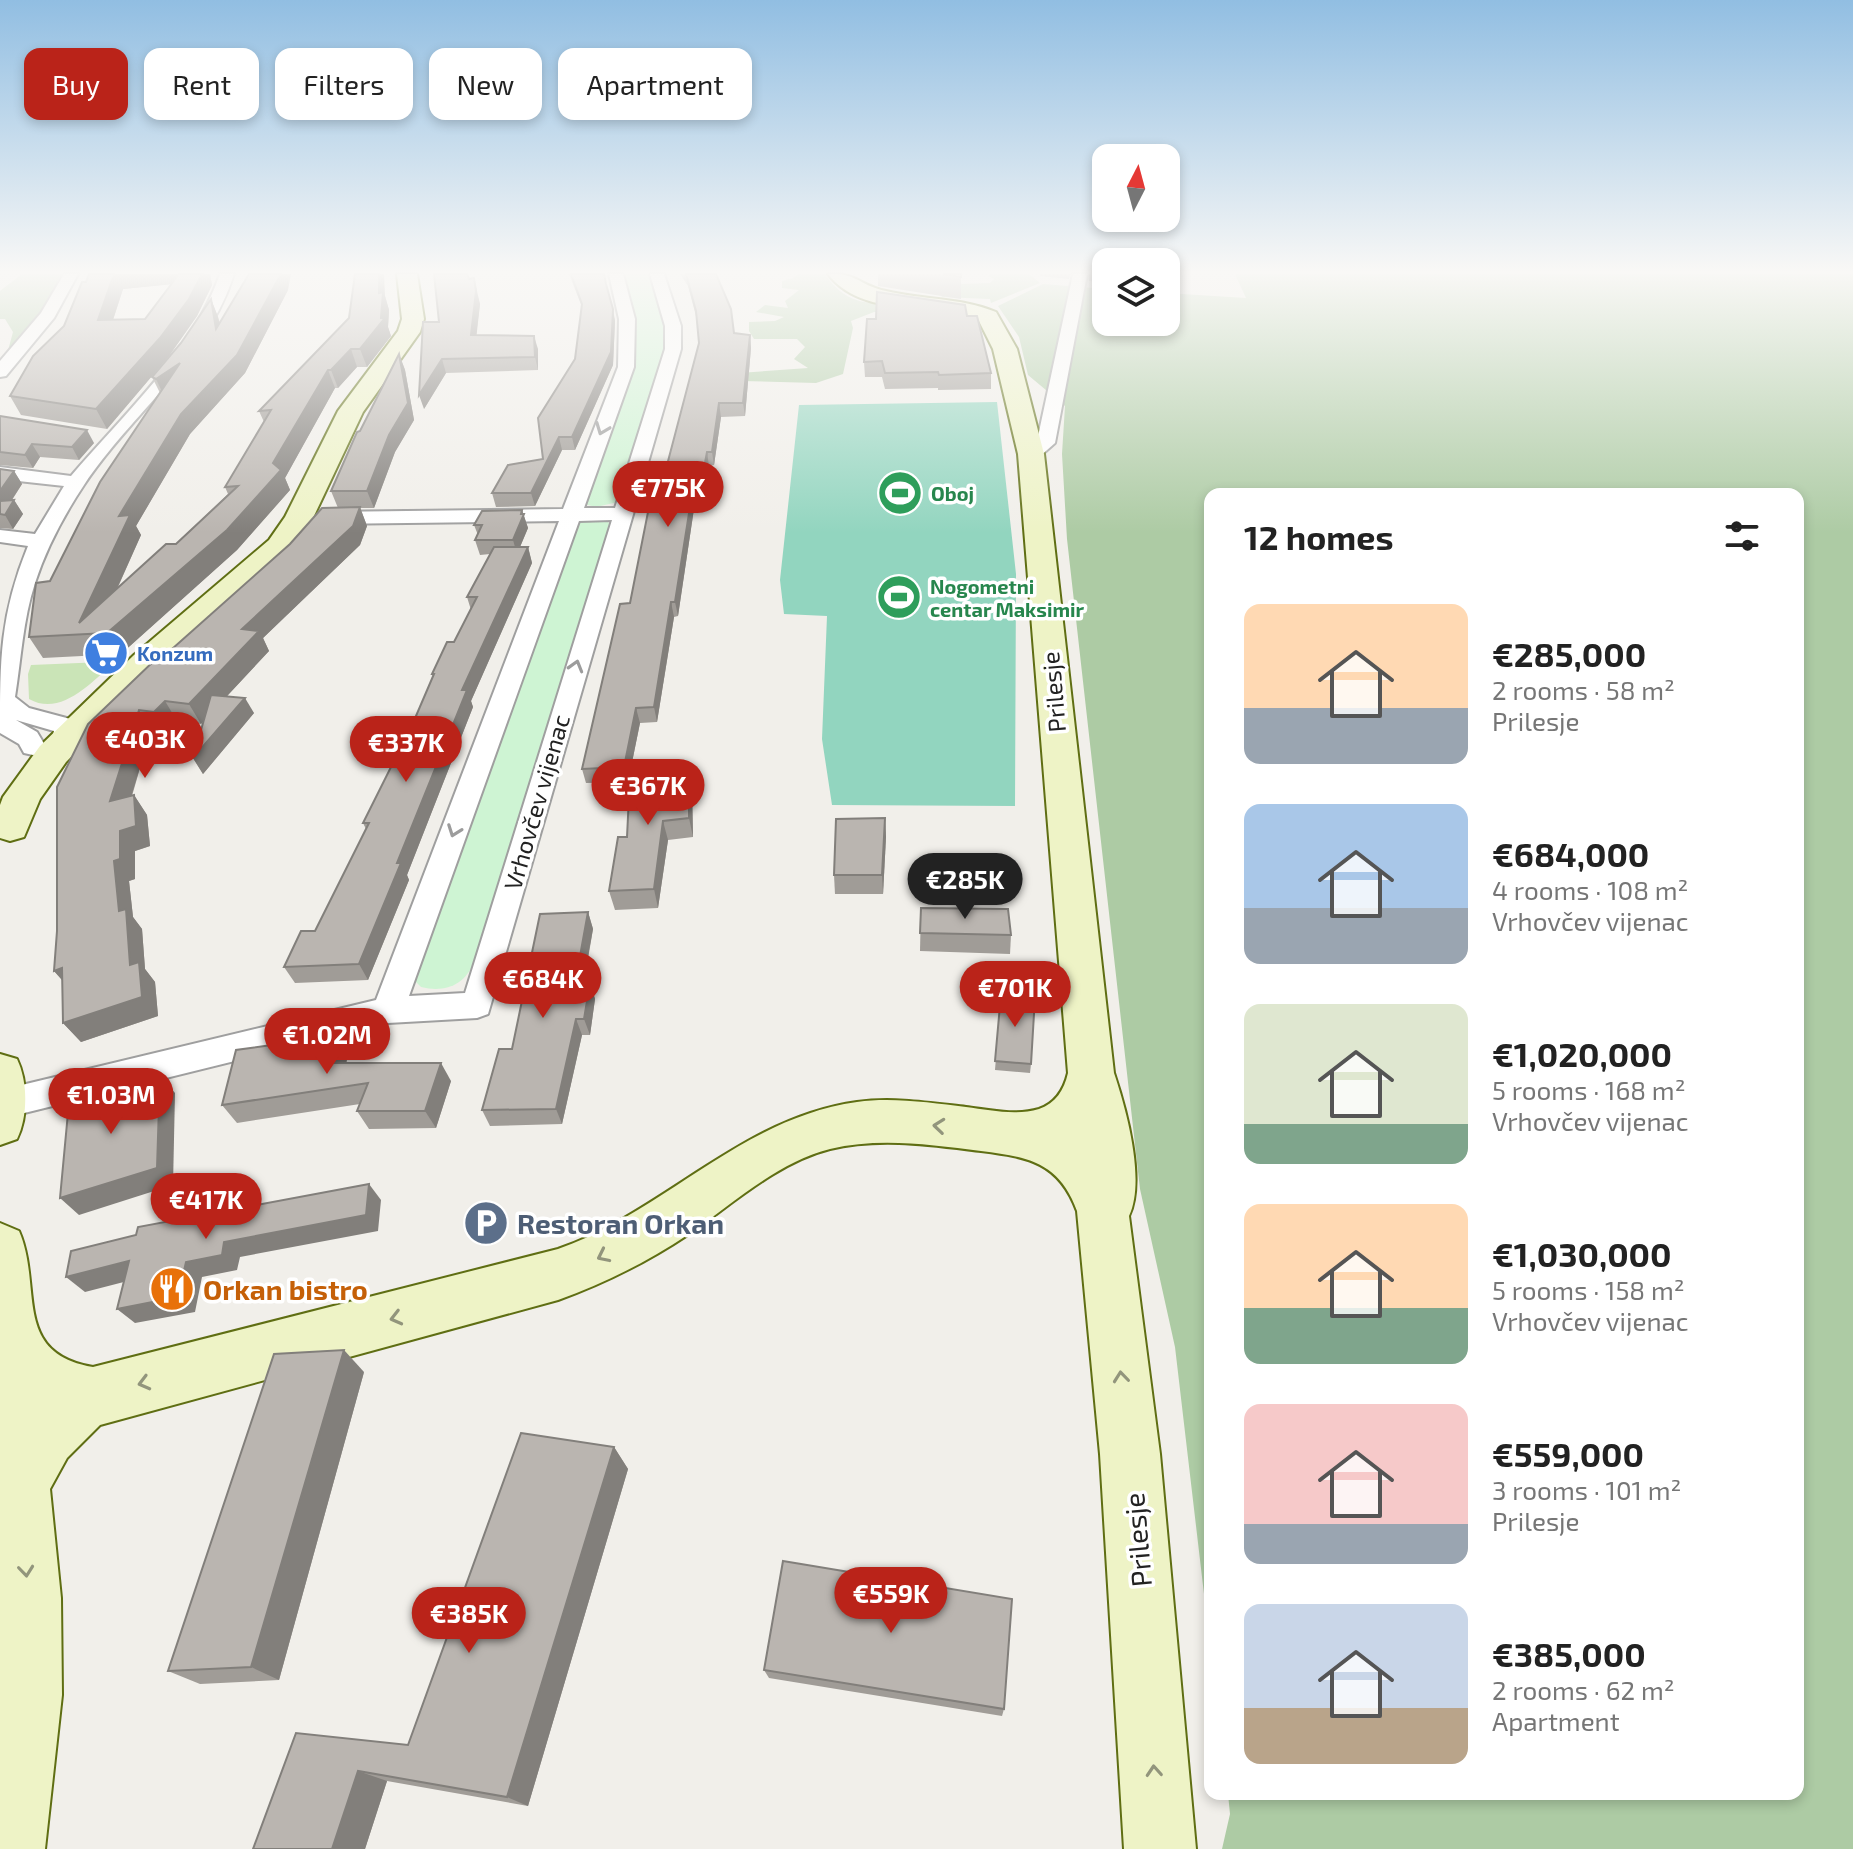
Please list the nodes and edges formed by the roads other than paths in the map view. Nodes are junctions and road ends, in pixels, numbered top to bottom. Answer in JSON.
{"nodes":[{"id":1,"x":178,"y":360,"type":"edge"},
{"id":2,"x":388,"y":360,"type":"edge"},
{"id":3,"x":627,"y":360,"type":"edge"},
{"id":4,"x":670,"y":360,"type":"edge"},
{"id":5,"x":1008,"y":360,"type":"edge"},
{"id":6,"x":1063,"y":360,"type":"edge"},
{"id":7,"x":85,"y":433,"type":"edge"},
{"id":8,"x":114,"y":438,"type":"junction"},
{"id":9,"x":1031,"y":454,"type":"junction"},
{"id":10,"x":0,"y":473,"type":"edge"},
{"id":11,"x":76,"y":482,"type":"junction"},
{"id":12,"x":622,"y":514,"type":"junction"},
{"id":13,"x":569,"y":515,"type":"junction"},
{"id":14,"x":299,"y":518,"type":"junction"},
{"id":15,"x":0,"y":536,"type":"edge"},
{"id":16,"x":41,"y":541,"type":"junction"},
{"id":17,"x":1,"y":709,"type":"edge"},
{"id":18,"x":53,"y":738,"type":"junction"},
{"id":19,"x":0,"y":779,"type":"edge"},
{"id":20,"x":3,"y":837,"type":"edge"},
{"id":21,"x":388,"y":1010,"type":"junction"},
{"id":22,"x":1091,"y":1073,"type":"junction"},
{"id":23,"x":0,"y":1101,"type":"edge"},
{"id":24,"x":1017,"y":1134,"type":"junction"},
{"id":25,"x":1106,"y":1231,"type":"junction"},
{"id":26,"x":0,"y":1248,"type":"edge"},
{"id":27,"x":6,"y":1322,"type":"junction"},
{"id":28,"x":93,"y":1396,"type":"junction"},
{"id":29,"x":18,"y":1494,"type":"junction"},
{"id":30,"x":9,"y":1849,"type":"edge"},
{"id":31,"x":1160,"y":1849,"type":"edge"}],
"edges":[{"from":1,"to":8,"type":"street"},
{"from":2,"to":14,"type":"main road"},
{"from":3,"to":13,"type":"street","one_way":true},
{"from":4,"to":12,"type":"street","name":"Vrhovčev vijenac"},
{"from":5,"to":9,"type":"main road"},
{"from":6,"to":9,"type":"street"},
{"from":7,"to":8,"type":"street"},
{"from":8,"to":11,"type":"street"},
{"from":9,"to":22,"type":"main road","name":"Prilesje"},
{"from":10,"to":11,"type":"street"},
{"from":11,"to":16,"type":"street"},
{"from":12,"to":13,"type":"street"},
{"from":21,"to":12,"type":"street","name":"Vrhovčev vijenac","one_way":true},
{"from":13,"to":14,"type":"street"},
{"from":13,"to":21,"type":"street","one_way":true},
{"from":14,"to":18,"type":"main road"},
{"from":15,"to":16,"type":"street"},
{"from":16,"to":17,"type":"street"},
{"from":17,"to":18,"type":"street"},
{"from":18,"to":19,"type":"main road"},
{"from":18,"to":20,"type":"main road"},
{"from":21,"to":23,"type":"street","name":"Vrhovčev vijenac"},
{"from":22,"to":24,"type":"main road","name":"Prilesje"},
{"from":22,"to":25,"type":"main road","name":"Prilesje"},
{"from":24,"to":25,"type":"main road","name":"Prilesje"},
{"from":24,"to":28,"type":"main road","one_way":true},
{"from":31,"to":25,"type":"main road","name":"Prilesje","one_way":true},
{"from":26,"to":27,"type":"main road"},
{"from":27,"to":28,"type":"main road"},
{"from":27,"to":29,"type":"main road"},
{"from":28,"to":29,"type":"main road"},
{"from":29,"to":30,"type":"main road","one_way":true}]}
